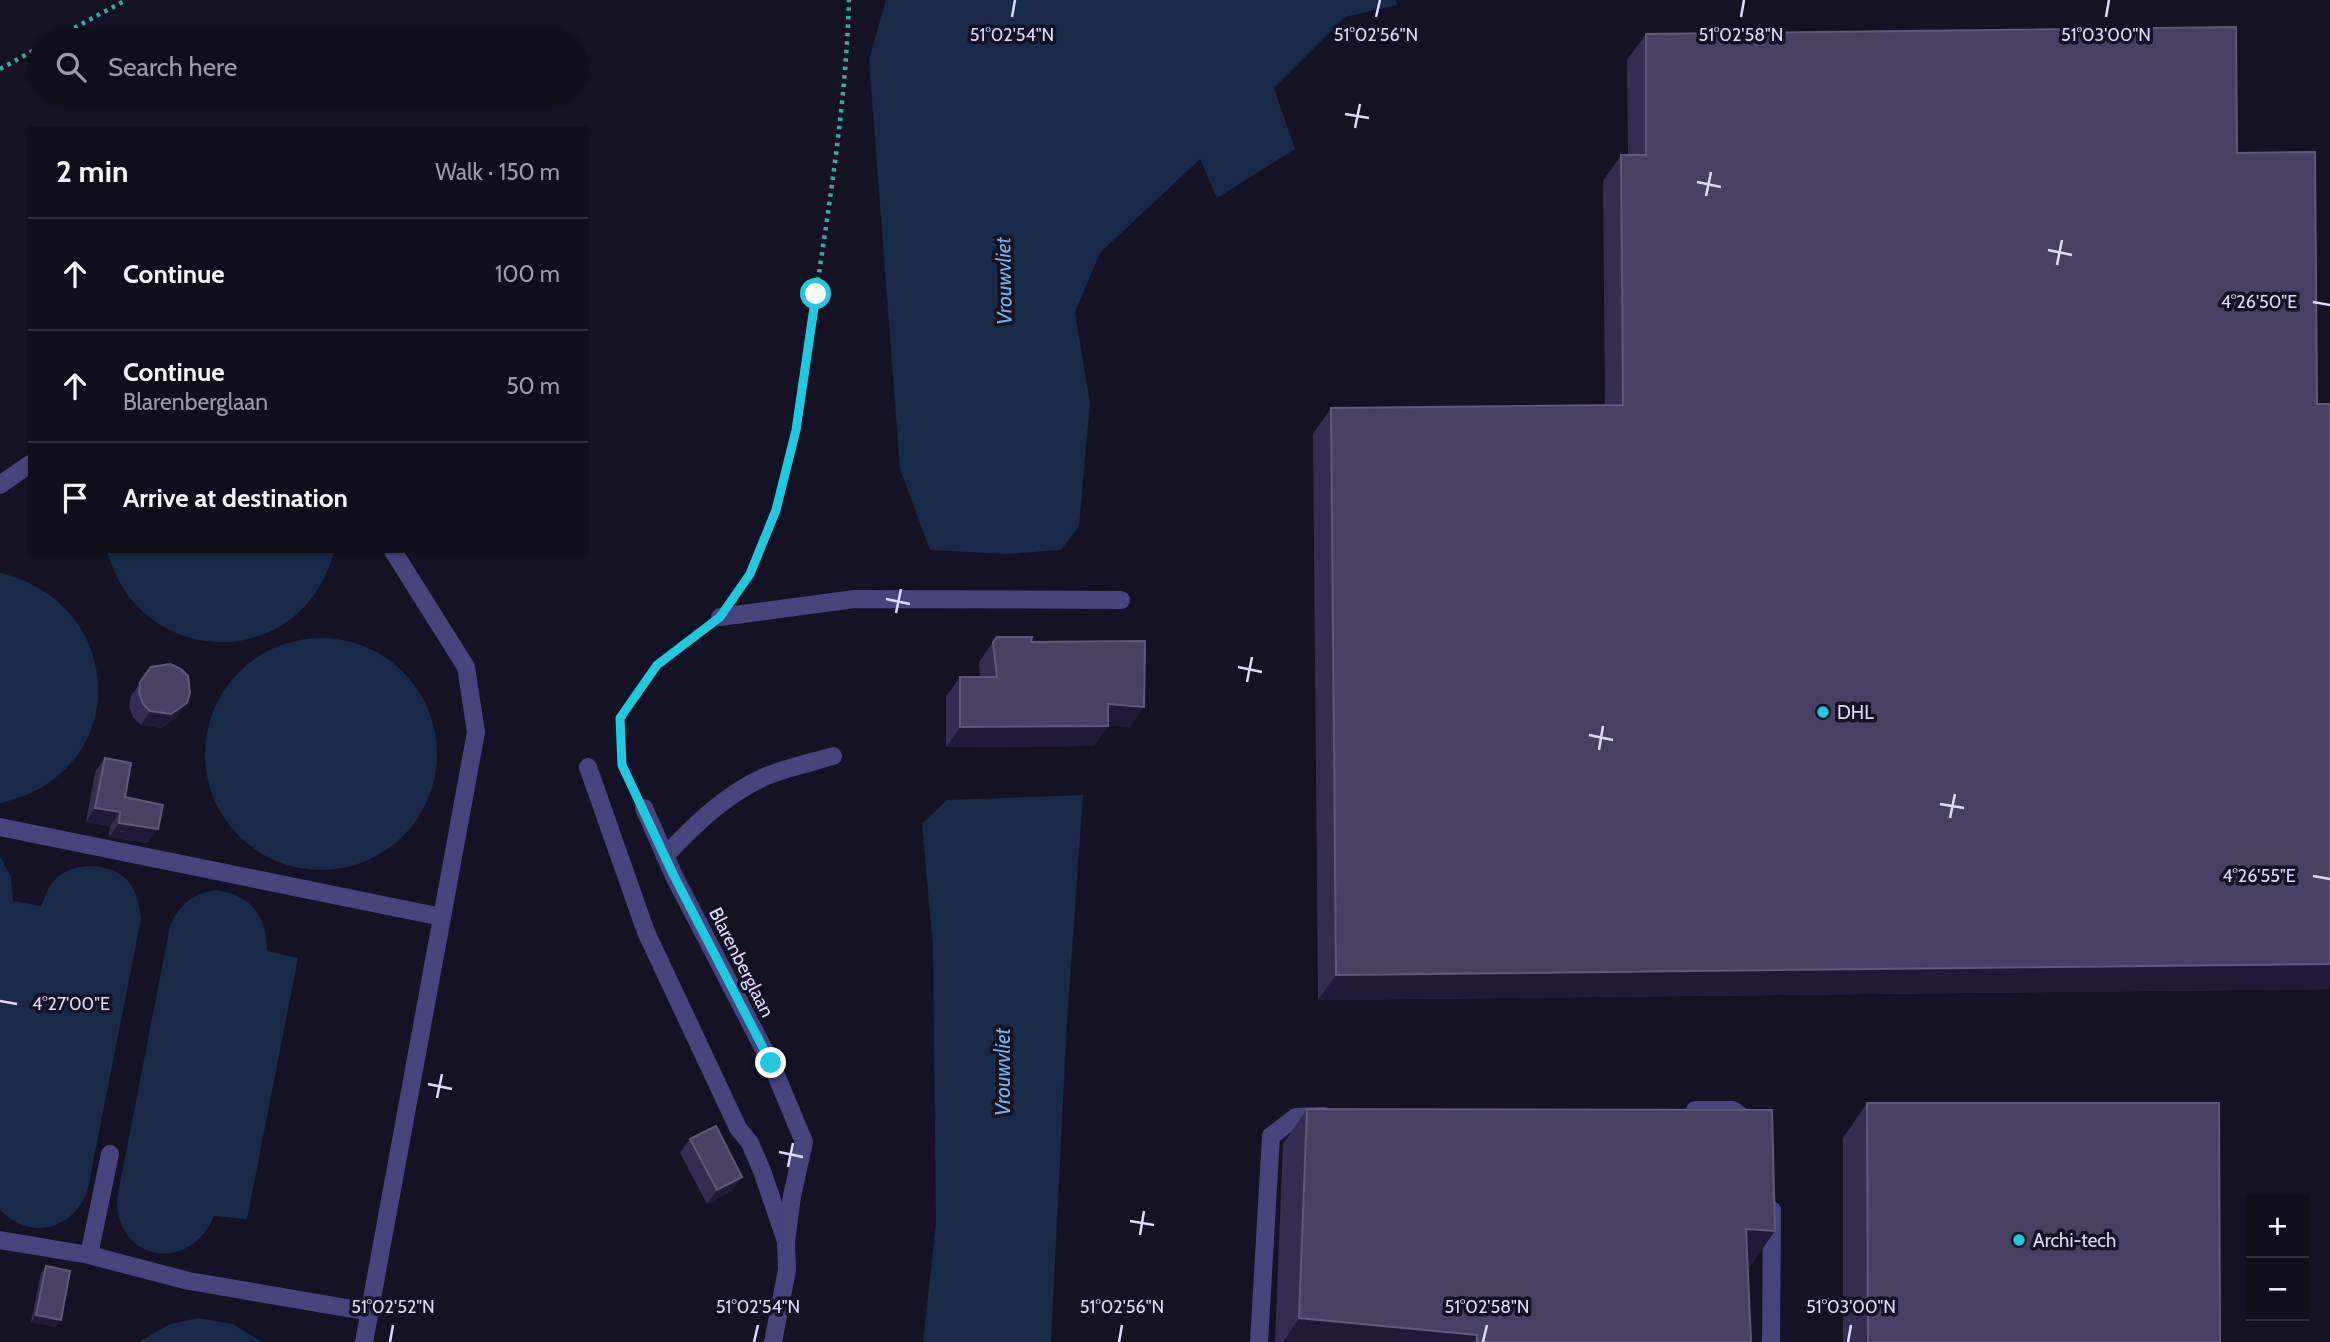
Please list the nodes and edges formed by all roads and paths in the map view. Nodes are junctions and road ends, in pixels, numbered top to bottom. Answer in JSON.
{"nodes":[{"id":1,"x":126,"y":0,"type":"edge"},
{"id":2,"x":849,"y":0,"type":"edge"},
{"id":3,"x":74,"y":28,"type":"edge"},
{"id":4,"x":28,"y":54,"type":"edge"},
{"id":5,"x":0,"y":69,"type":"edge"},
{"id":6,"x":28,"y":465,"type":"edge"},
{"id":7,"x":0,"y":485,"type":"edge"},
{"id":8,"x":394,"y":553,"type":"edge"},
{"id":9,"x":1121,"y":600,"type":"dead end"},
{"id":10,"x":720,"y":617,"type":"junction"},
{"id":11,"x":833,"y":755,"type":"dead end"},
{"id":12,"x":588,"y":767,"type":"dead end"},
{"id":13,"x":644,"y":808,"type":"joint"},
{"id":14,"x":0,"y":827,"type":"edge"},
{"id":15,"x":665,"y":856,"type":"junction"},
{"id":16,"x":442,"y":917,"type":"junction"},
{"id":17,"x":1678,"y":1111,"type":"edge"},
{"id":18,"x":1337,"y":1116,"type":"edge"},
{"id":19,"x":1764,"y":1139,"type":"edge"},
{"id":20,"x":110,"y":1154,"type":"dead end"},
{"id":21,"x":1772,"y":1196,"type":"edge"},
{"id":22,"x":0,"y":1240,"type":"edge"},
{"id":23,"x":786,"y":1241,"type":"junction"},
{"id":24,"x":89,"y":1255,"type":"junction"},
{"id":25,"x":370,"y":1312,"type":"junction"},
{"id":26,"x":364,"y":1342,"type":"edge"},
{"id":27,"x":773,"y":1342,"type":"edge"},
{"id":28,"x":1259,"y":1342,"type":"edge"},
{"id":29,"x":1771,"y":1342,"type":"edge"}],
"edges":[{"from":1,"to":3,"type":"path"},
{"from":2,"to":10,"type":"path"},
{"from":4,"to":5,"type":"path"},
{"from":6,"to":7,"type":"street"},
{"from":8,"to":16,"type":"street"},
{"from":9,"to":10,"type":"street"},
{"from":10,"to":13,"type":"path"},
{"from":11,"to":15,"type":"street"},
{"from":12,"to":23,"type":"street"},
{"from":13,"to":15,"type":"street","name":"Blarenberglaan"},
{"from":14,"to":16,"type":"street"},
{"from":15,"to":23,"type":"street","name":"Blarenberglaan"},
{"from":16,"to":25,"type":"street"},
{"from":17,"to":19,"type":"street"},
{"from":18,"to":28,"type":"street"},
{"from":20,"to":24,"type":"street"},
{"from":21,"to":29,"type":"street"},
{"from":22,"to":24,"type":"street"},
{"from":23,"to":27,"type":"street","name":"Blarenberglaan"},
{"from":24,"to":25,"type":"street"},
{"from":25,"to":26,"type":"street"}]}
